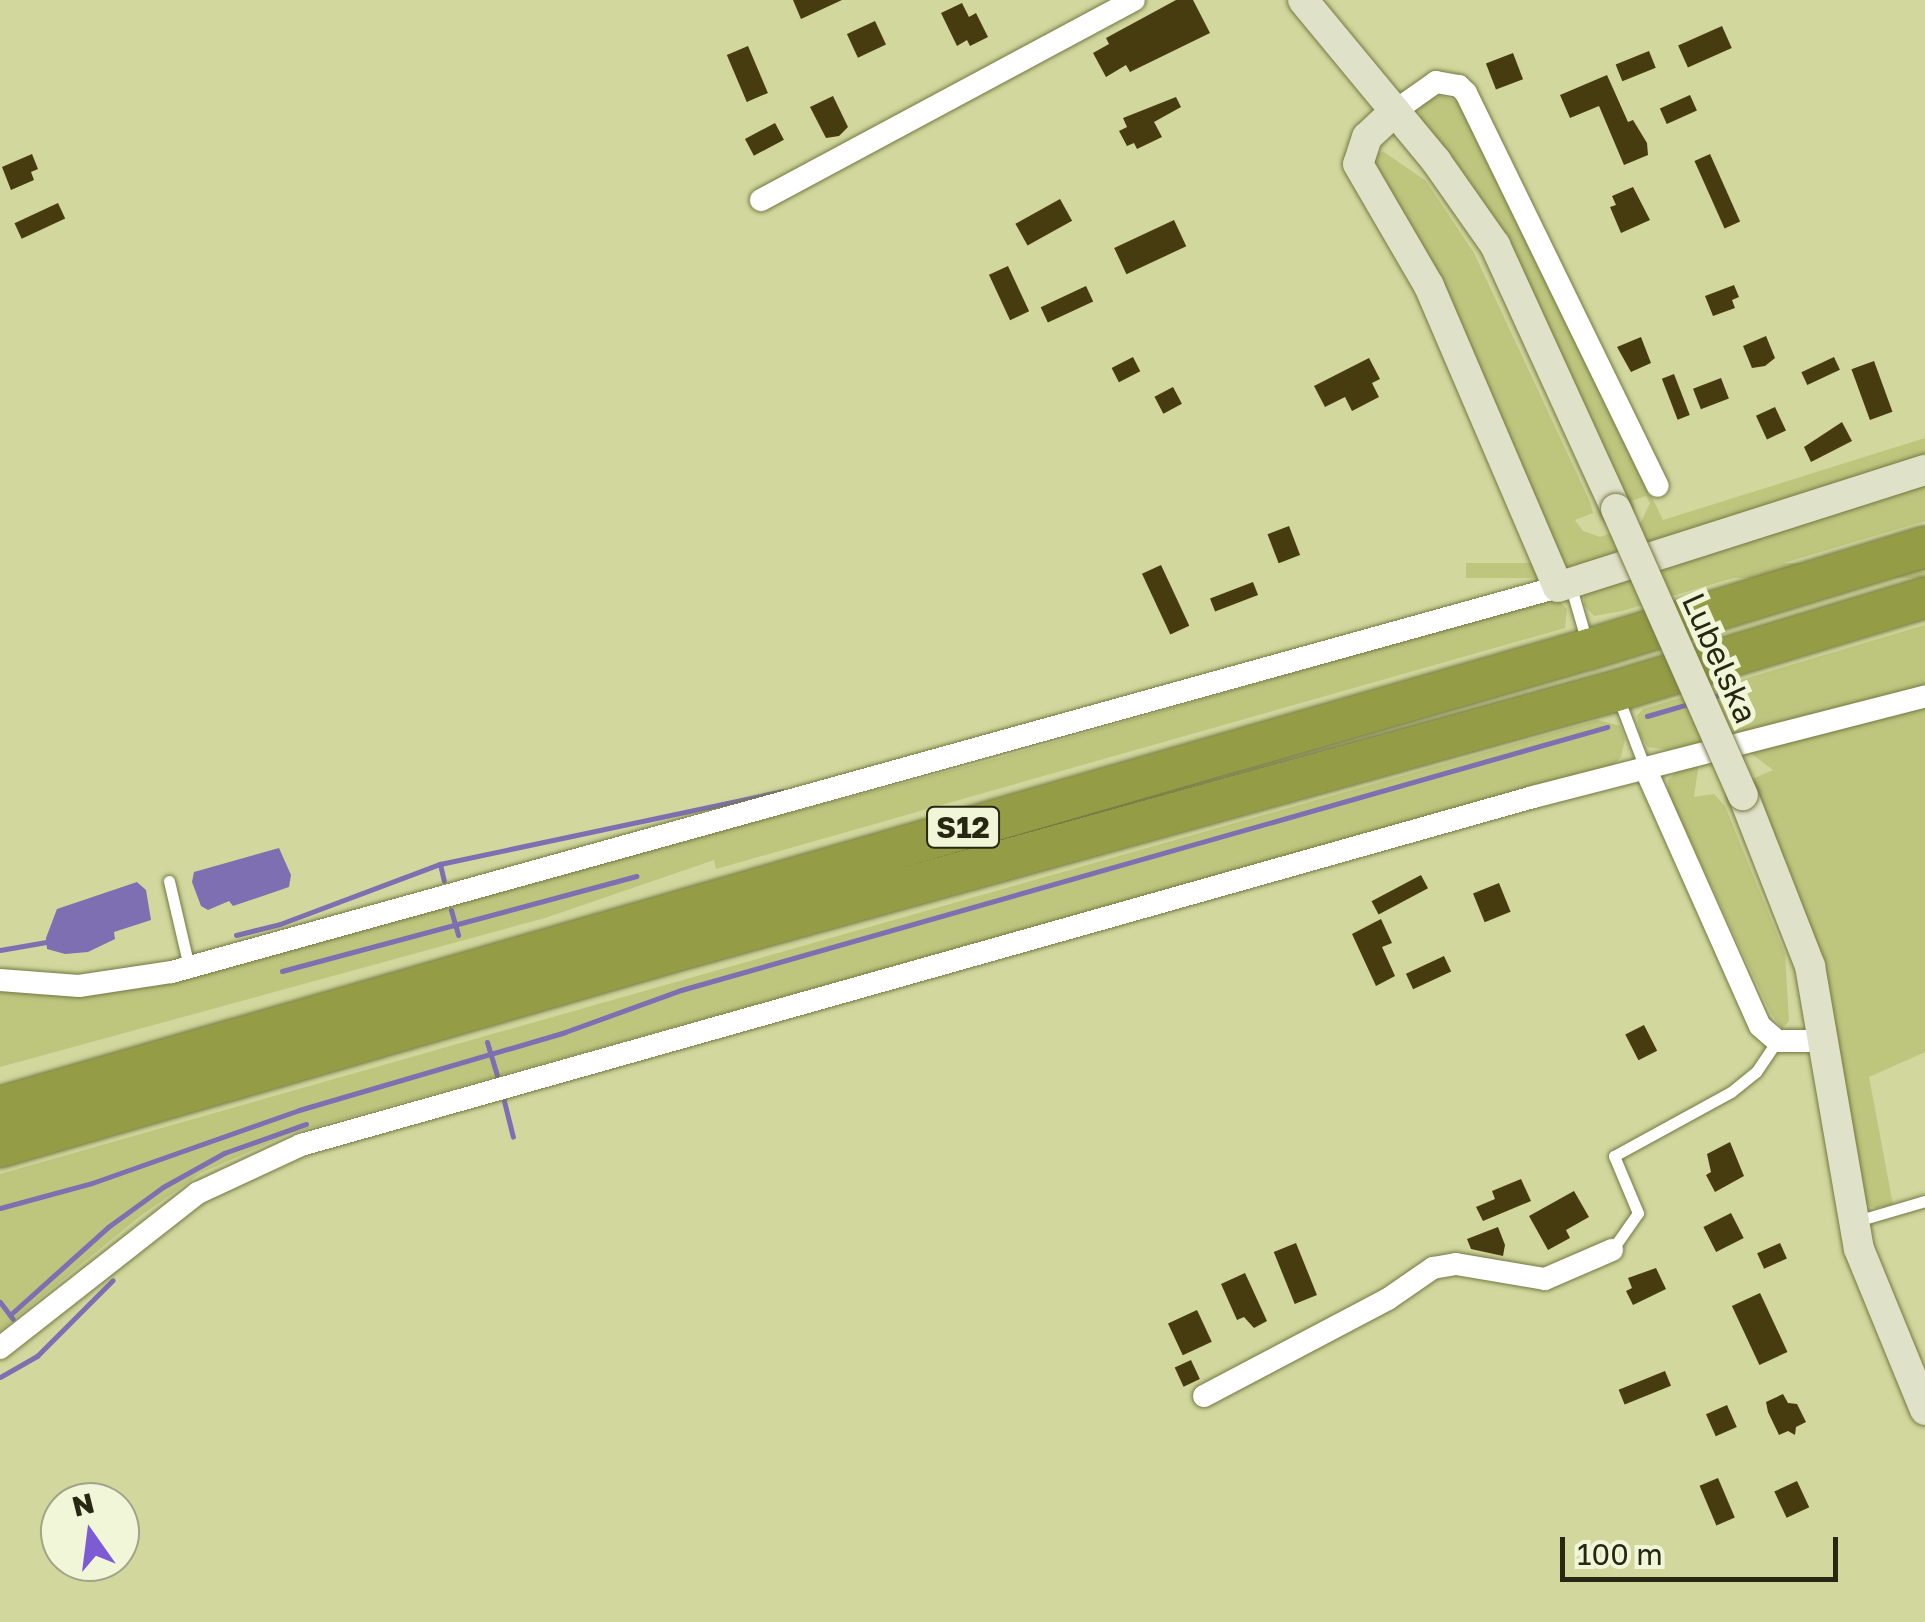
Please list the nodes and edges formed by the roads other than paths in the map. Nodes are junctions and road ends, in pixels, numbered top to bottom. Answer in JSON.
{"nodes":[{"id":1,"x":1134,"y":0,"type":"edge"},
{"id":2,"x":1303,"y":0,"type":"edge"},
{"id":3,"x":1395,"y":111,"type":"junction"},
{"id":4,"x":761,"y":200,"type":"dead end"},
{"id":5,"x":1925,"y":470,"type":"edge"},
{"id":6,"x":1658,"y":486,"type":"dead end"},
{"id":7,"x":1925,"y":547,"type":"edge"},
{"id":8,"x":1564,"y":586,"type":"junction"},
{"id":9,"x":1925,"y":598,"type":"edge"},
{"id":10,"x":1588,"y":649,"type":"junction"},
{"id":11,"x":1616,"y":690,"type":"junction"},
{"id":12,"x":1925,"y":696,"type":"edge"},
{"id":13,"x":1355,"y":738,"type":"junction"},
{"id":14,"x":1645,"y":768,"type":"junction"},
{"id":15,"x":170,"y":881,"type":"dead end"},
{"id":16,"x":189,"y":967,"type":"junction"},
{"id":17,"x":0,"y":980,"type":"edge"},
{"id":18,"x":1777,"y":1041,"type":"junction"},
{"id":19,"x":1824,"y":1041,"type":"junction"},
{"id":20,"x":0,"y":1107,"type":"edge"},
{"id":21,"x":0,"y":1148,"type":"edge"},
{"id":22,"x":1925,"y":1201,"type":"edge"},
{"id":23,"x":1852,"y":1222,"type":"junction"},
{"id":24,"x":1612,"y":1250,"type":"joint"},
{"id":25,"x":0,"y":1348,"type":"edge"},
{"id":26,"x":1204,"y":1396,"type":"dead end"},
{"id":27,"x":1925,"y":1410,"type":"edge"}],
"edges":[{"from":1,"to":4,"type":"street"},
{"from":2,"to":3,"type":"street","name":"Lubelska"},
{"from":3,"to":6,"type":"street"},
{"from":3,"to":8,"type":"street"},
{"from":3,"to":19,"type":"street","name":"Lubelska","bridge":true},
{"from":5,"to":8,"type":"street"},
{"from":7,"to":10,"type":"highway","number":"S12"},
{"from":8,"to":10,"type":"lane"},
{"from":8,"to":16,"type":"street"},
{"from":9,"to":11,"type":"highway","number":"S12"},
{"from":10,"to":13,"type":"highway","number":"S12"},
{"from":11,"to":13,"type":"highway","number":"S12"},
{"from":11,"to":14,"type":"lane"},
{"from":12,"to":14,"type":"street"},
{"from":13,"to":20,"type":"highway","number":"S12"},
{"from":13,"to":21,"type":"highway","number":"S12"},
{"from":14,"to":18,"type":"street"},
{"from":14,"to":25,"type":"street"},
{"from":15,"to":16,"type":"lane"},
{"from":16,"to":17,"type":"street"},
{"from":18,"to":19,"type":"street"},
{"from":18,"to":24,"type":"lane"},
{"from":19,"to":23,"type":"street","name":"Lubelska"},
{"from":22,"to":23,"type":"lane"},
{"from":23,"to":27,"type":"street","name":"Lubelska"},
{"from":24,"to":26,"type":"street"}]}
